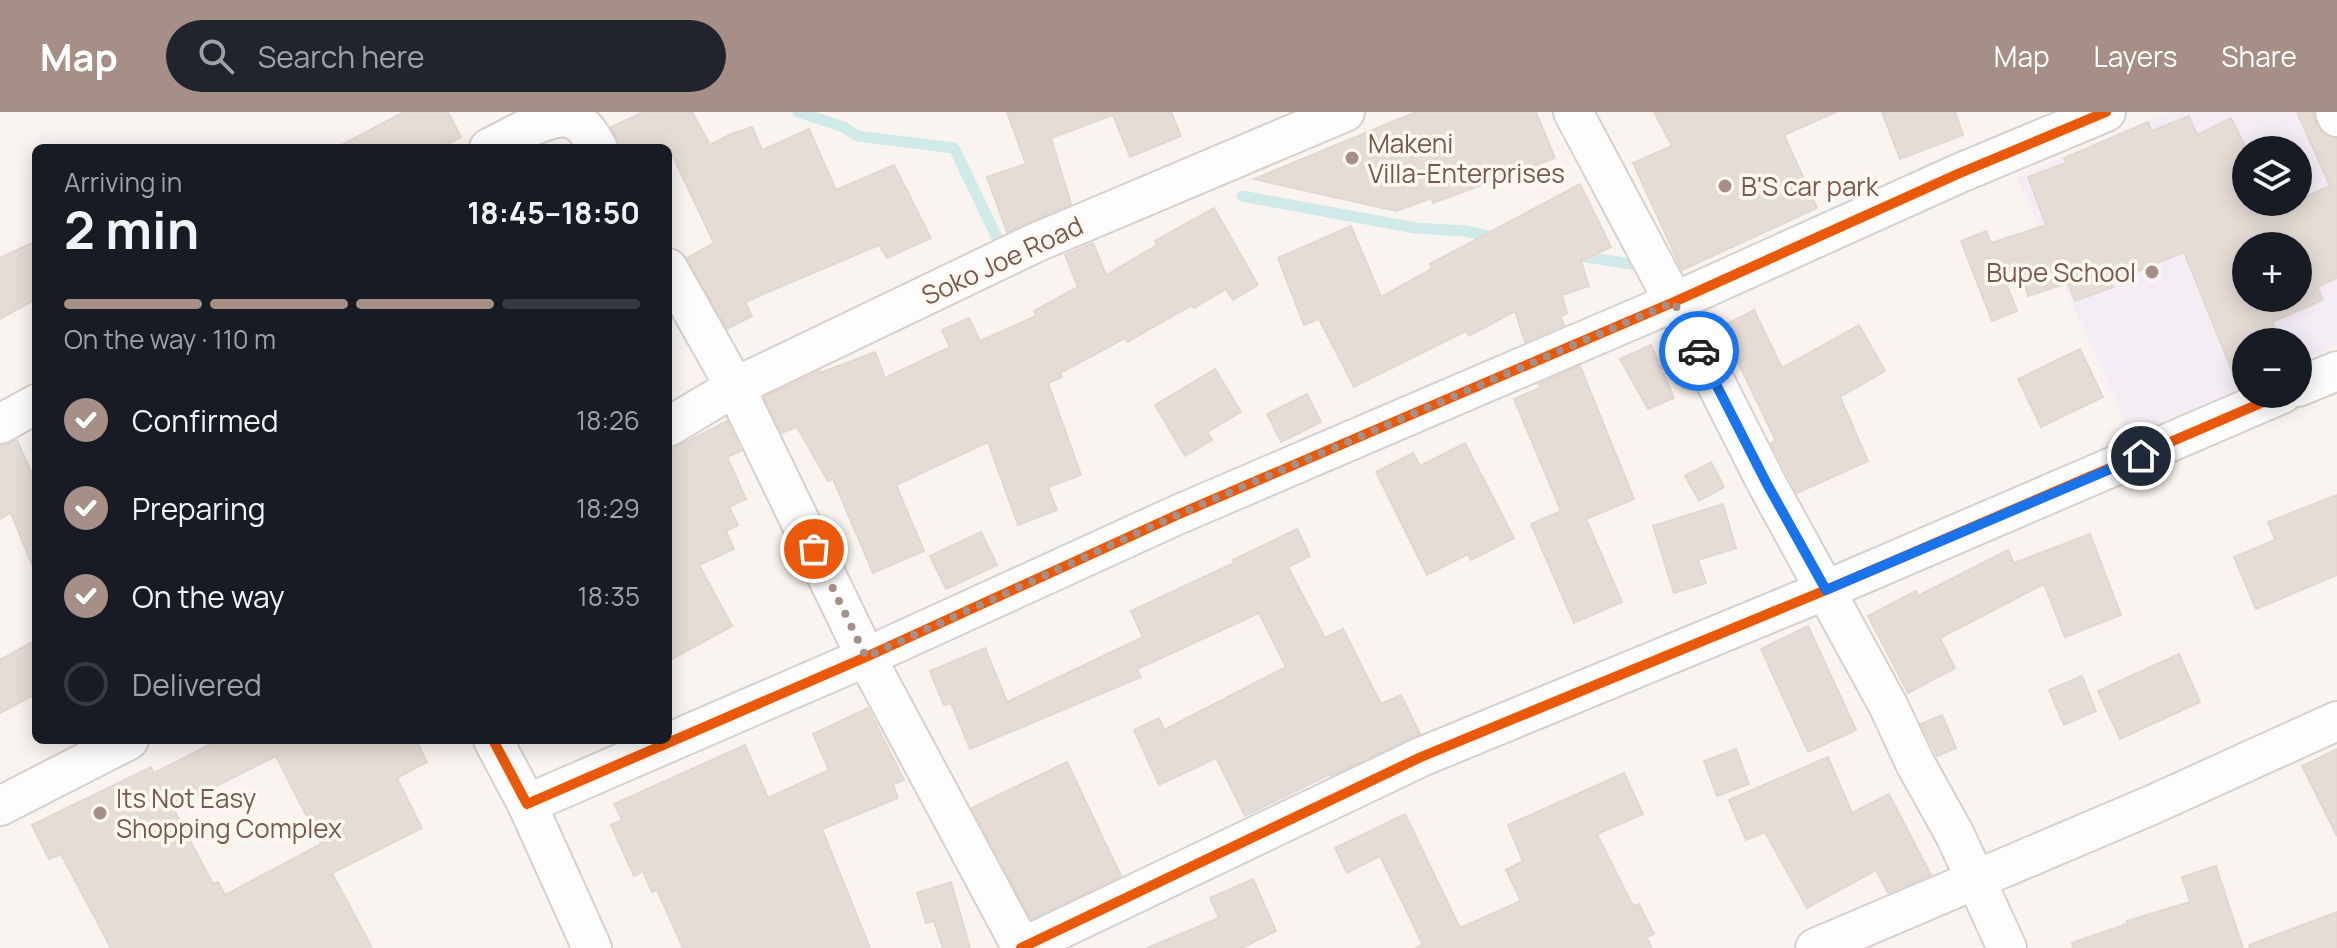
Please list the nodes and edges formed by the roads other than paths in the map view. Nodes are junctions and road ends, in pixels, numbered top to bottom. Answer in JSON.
{"nodes":[{"id":1,"x":1345,"y":112,"type":"edge"},
{"id":2,"x":1573,"y":112,"type":"edge"},
{"id":3,"x":2106,"y":112,"type":"edge"},
{"id":4,"x":497,"y":144,"type":"edge"},
{"id":5,"x":596,"y":144,"type":"edge"},
{"id":6,"x":672,"y":275,"type":"edge"},
{"id":7,"x":1674,"y":302,"type":"junction"},
{"id":8,"x":2337,"y":371,"type":"edge"},
{"id":9,"x":2312,"y":381,"type":"edge"},
{"id":10,"x":735,"y":387,"type":"junction"},
{"id":11,"x":32,"y":406,"type":"edge"},
{"id":12,"x":2249,"y":408,"type":"edge"},
{"id":13,"x":0,"y":424,"type":"edge"},
{"id":14,"x":672,"y":425,"type":"edge"},
{"id":15,"x":1826,"y":590,"type":"junction"},
{"id":16,"x":866,"y":657,"type":"junction"},
{"id":17,"x":2337,"y":721,"type":"edge"},
{"id":18,"x":672,"y":741,"type":"edge"},
{"id":19,"x":121,"y":744,"type":"edge"},
{"id":20,"x":495,"y":744,"type":"edge"},
{"id":21,"x":665,"y":744,"type":"edge"},
{"id":22,"x":527,"y":804,"type":"junction"},
{"id":23,"x":0,"y":806,"type":"edge"},
{"id":24,"x":1975,"y":881,"type":"junction"},
{"id":25,"x":591,"y":948,"type":"edge"},
{"id":26,"x":1022,"y":948,"type":"edge"},
{"id":27,"x":1815,"y":948,"type":"edge"},
{"id":28,"x":2007,"y":948,"type":"edge"}],
"edges":[{"from":1,"to":10,"type":"street","name":"Soko Joe Road"},
{"from":2,"to":7,"type":"street"},
{"from":3,"to":7,"type":"street"},
{"from":4,"to":5,"type":"street"},
{"from":6,"to":10,"type":"street"},
{"from":7,"to":15,"type":"street"},
{"from":7,"to":16,"type":"street"},
{"from":8,"to":9,"type":"street"},
{"from":10,"to":14,"type":"street","name":"Soko Joe Road"},
{"from":10,"to":16,"type":"street"},
{"from":11,"to":13,"type":"street"},
{"from":12,"to":15,"type":"street"},
{"from":15,"to":24,"type":"street"},
{"from":15,"to":26,"type":"street"},
{"from":16,"to":18,"type":"street"},
{"from":16,"to":26,"type":"street"},
{"from":17,"to":24,"type":"street"},
{"from":19,"to":23,"type":"street"},
{"from":20,"to":22,"type":"street"},
{"from":21,"to":22,"type":"street"},
{"from":22,"to":25,"type":"street"},
{"from":24,"to":27,"type":"street"},
{"from":24,"to":28,"type":"street"}]}
